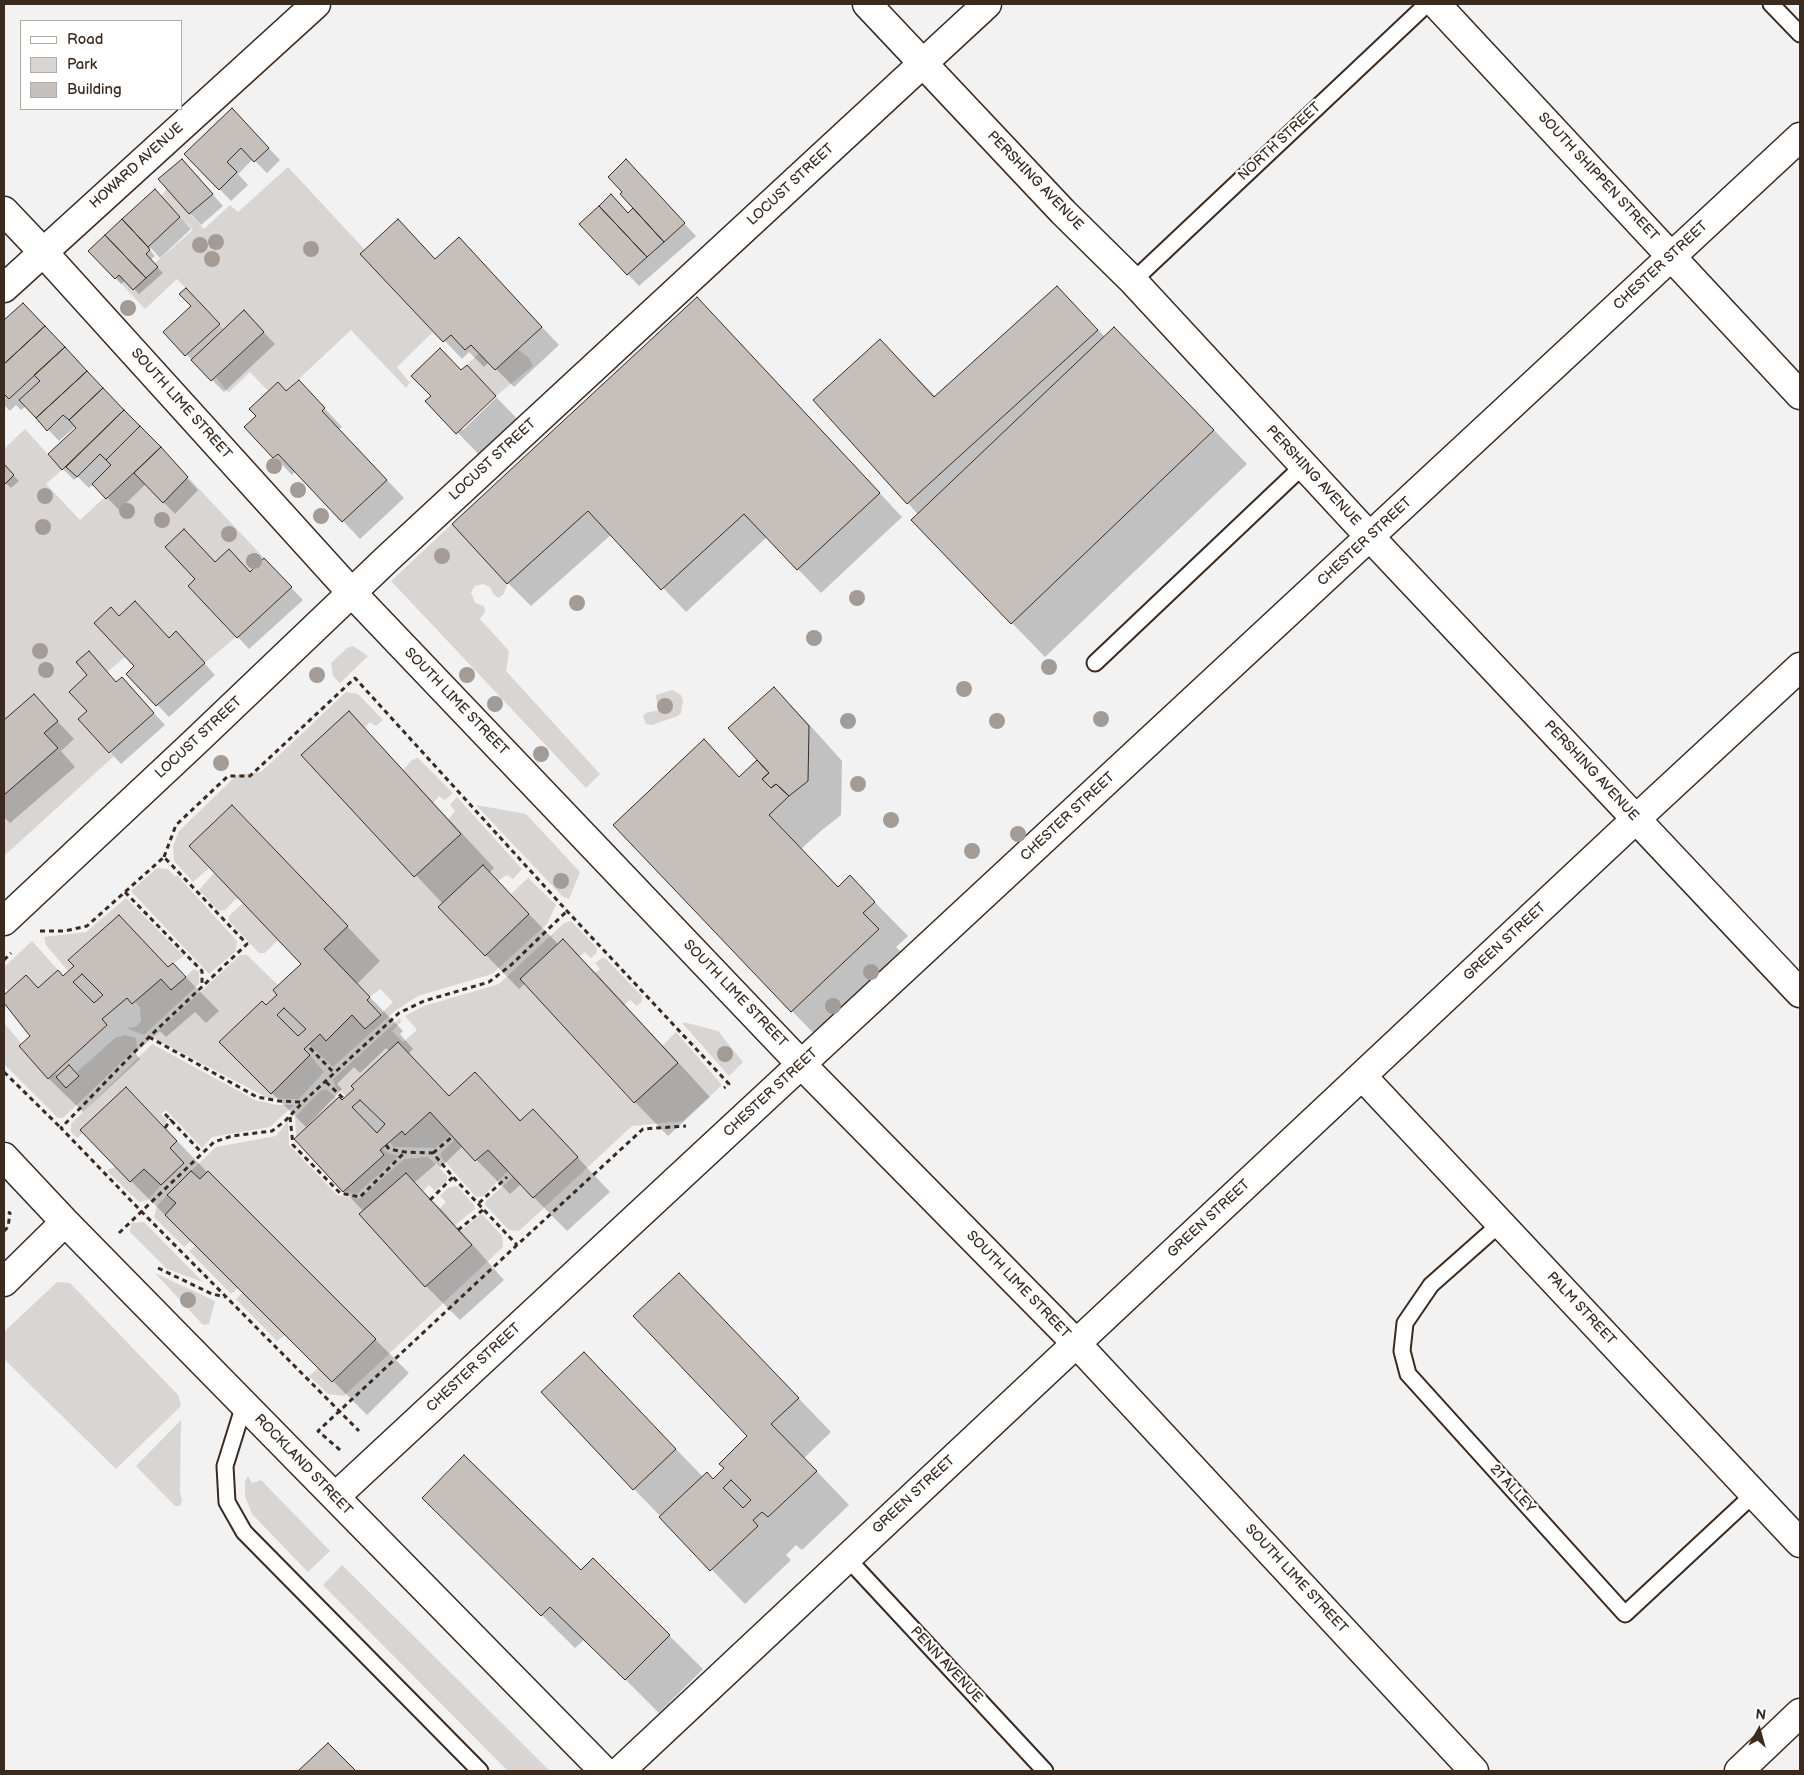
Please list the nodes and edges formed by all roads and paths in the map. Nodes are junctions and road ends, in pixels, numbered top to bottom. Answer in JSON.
{"nodes":[{"id":1,"x":316,"y":4,"type":"edge"},
{"id":2,"x":867,"y":4,"type":"edge"},
{"id":3,"x":987,"y":4,"type":"edge"},
{"id":4,"x":1427,"y":4,"type":"edge"},
{"id":5,"x":1436,"y":4,"type":"edge"},
{"id":6,"x":1771,"y":4,"type":"edge"},
{"id":7,"x":1800,"y":34,"type":"edge"},
{"id":8,"x":923,"y":63,"type":"junction"},
{"id":9,"x":1800,"y":137,"type":"edge"},
{"id":10,"x":4,"y":211,"type":"edge"},
{"id":11,"x":43,"y":252,"type":"junction"},
{"id":12,"x":1671,"y":256,"type":"junction"},
{"id":13,"x":1133,"y":280,"type":"junction"},
{"id":14,"x":4,"y":288,"type":"edge"},
{"id":15,"x":1800,"y":395,"type":"edge"},
{"id":16,"x":1304,"y":465,"type":"junction"},
{"id":17,"x":1370,"y":537,"type":"junction"},
{"id":18,"x":351,"y":592,"type":"junction"},
{"id":19,"x":1095,"y":663,"type":"dead end"},
{"id":20,"x":1800,"y":667,"type":"edge"},
{"id":21,"x":1636,"y":819,"type":"junction"},
{"id":22,"x":164,"y":857,"type":"junction"},
{"id":23,"x":125,"y":892,"type":"junction"},
{"id":24,"x":567,"y":911,"type":"junction"},
{"id":25,"x":4,"y":921,"type":"edge"},
{"id":26,"x":35,"y":931,"type":"dead end"},
{"id":27,"x":16,"y":948,"type":"dead end"},
{"id":28,"x":4,"y":960,"type":"edge"},
{"id":29,"x":202,"y":986,"type":"junction"},
{"id":30,"x":1800,"y":993,"type":"edge"},
{"id":31,"x":149,"y":1037,"type":"junction"},
{"id":32,"x":310,"y":1048,"type":"dead end"},
{"id":33,"x":802,"y":1065,"type":"junction"},
{"id":34,"x":4,"y":1072,"type":"edge"},
{"id":35,"x":335,"y":1074,"type":"junction"},
{"id":36,"x":1362,"y":1076,"type":"junction"},
{"id":37,"x":326,"y":1082,"type":"junction"},
{"id":38,"x":722,"y":1090,"type":"dead end"},
{"id":39,"x":343,"y":1098,"type":"dead end"},
{"id":40,"x":303,"y":1102,"type":"junction"},
{"id":41,"x":165,"y":1114,"type":"dead end"},
{"id":42,"x":290,"y":1116,"type":"junction"},
{"id":43,"x":171,"y":1120,"type":"junction"},
{"id":44,"x":692,"y":1121,"type":"dead end"},
{"id":45,"x":61,"y":1128,"type":"junction"},
{"id":46,"x":165,"y":1128,"type":"dead end"},
{"id":47,"x":452,"y":1137,"type":"dead end"},
{"id":48,"x":386,"y":1145,"type":"dead end"},
{"id":49,"x":405,"y":1152,"type":"junction"},
{"id":50,"x":202,"y":1153,"type":"junction"},
{"id":51,"x":432,"y":1153,"type":"junction"},
{"id":52,"x":4,"y":1157,"type":"edge"},
{"id":53,"x":453,"y":1177,"type":"junction"},
{"id":54,"x":507,"y":1177,"type":"dead end"},
{"id":55,"x":430,"y":1200,"type":"dead end"},
{"id":56,"x":479,"y":1203,"type":"junction"},
{"id":57,"x":4,"y":1207,"type":"edge"},
{"id":58,"x":484,"y":1209,"type":"junction"},
{"id":59,"x":141,"y":1211,"type":"junction"},
{"id":60,"x":65,"y":1222,"type":"junction"},
{"id":61,"x":1501,"y":1223,"type":"junction"},
{"id":62,"x":458,"y":1230,"type":"dead end"},
{"id":63,"x":4,"y":1231,"type":"edge"},
{"id":64,"x":121,"y":1231,"type":"junction"},
{"id":65,"x":127,"y":1237,"type":"dead end"},
{"id":66,"x":517,"y":1245,"type":"junction"},
{"id":67,"x":96,"y":1254,"type":"junction"},
{"id":68,"x":153,"y":1263,"type":"dead end"},
{"id":69,"x":4,"y":1282,"type":"edge"},
{"id":70,"x":226,"y":1297,"type":"junction"},
{"id":71,"x":1076,"y":1344,"type":"junction"},
{"id":72,"x":244,"y":1405,"type":"junction"},
{"id":73,"x":340,"y":1410,"type":"junction"},
{"id":74,"x":353,"y":1438,"type":"dead end"},
{"id":75,"x":346,"y":1444,"type":"dead end"},
{"id":76,"x":1754,"y":1494,"type":"junction"},
{"id":77,"x":335,"y":1498,"type":"junction"},
{"id":78,"x":1800,"y":1543,"type":"edge"},
{"id":79,"x":847,"y":1558,"type":"junction"},
{"id":80,"x":1800,"y":1713,"type":"edge"},
{"id":81,"x":480,"y":1771,"type":"edge"},
{"id":82,"x":604,"y":1771,"type":"edge"},
{"id":83,"x":620,"y":1771,"type":"edge"},
{"id":84,"x":1045,"y":1771,"type":"edge"},
{"id":85,"x":1474,"y":1771,"type":"edge"},
{"id":86,"x":1738,"y":1771,"type":"edge"}],
"edges":[{"from":1,"to":11,"type":"street","name":"HOWARD AVENUE"},
{"from":2,"to":8,"type":"street","name":"PERSHING AVENUE"},
{"from":3,"to":8,"type":"street","name":"LOCUST STREET"},
{"from":4,"to":13,"type":"lane","name":"NORTH STREET"},
{"from":5,"to":12,"type":"street","name":"SOUTH SHIPPEN STREET"},
{"from":6,"to":7,"type":"lane"},
{"from":8,"to":13,"type":"street","name":"PERSHING AVENUE"},
{"from":8,"to":18,"type":"street","name":"LOCUST STREET"},
{"from":9,"to":12,"type":"street","name":"CHESTER STREET"},
{"from":10,"to":11,"type":"street","name":"SOUTH LIME STREET"},
{"from":11,"to":14,"type":"street","name":"HOWARD AVENUE"},
{"from":11,"to":18,"type":"street","name":"SOUTH LIME STREET"},
{"from":12,"to":15,"type":"street","name":"SOUTH SHIPPEN STREET"},
{"from":12,"to":17,"type":"street","name":"CHESTER STREET"},
{"from":13,"to":16,"type":"street","name":"PERSHING AVENUE"},
{"from":16,"to":17,"type":"street","name":"PERSHING AVENUE"},
{"from":16,"to":19,"type":"lane"},
{"from":17,"to":21,"type":"street","name":"PERSHING AVENUE"},
{"from":17,"to":33,"type":"street","name":"CHESTER STREET"},
{"from":18,"to":25,"type":"street","name":"LOCUST STREET"},
{"from":18,"to":33,"type":"street","name":"SOUTH LIME STREET"},
{"from":20,"to":21,"type":"street","name":"GREEN STREET"},
{"from":21,"to":30,"type":"street","name":"PERSHING AVENUE"},
{"from":21,"to":36,"type":"street","name":"GREEN STREET"},
{"from":22,"to":23,"type":"path"},
{"from":22,"to":24,"type":"path"},
{"from":22,"to":29,"type":"path"},
{"from":23,"to":26,"type":"path"},
{"from":23,"to":29,"type":"path"},
{"from":24,"to":35,"type":"path"},
{"from":24,"to":38,"type":"path"},
{"from":27,"to":28,"type":"path"},
{"from":29,"to":31,"type":"path"},
{"from":31,"to":40,"type":"path"},
{"from":31,"to":45,"type":"path"},
{"from":32,"to":35,"type":"path"},
{"from":33,"to":71,"type":"street","name":"SOUTH LIME STREET"},
{"from":33,"to":77,"type":"street","name":"CHESTER STREET"},
{"from":34,"to":45,"type":"path"},
{"from":35,"to":37,"type":"path"},
{"from":36,"to":61,"type":"street","name":"PALM STREET"},
{"from":36,"to":71,"type":"street","name":"GREEN STREET"},
{"from":37,"to":39,"type":"path"},
{"from":37,"to":40,"type":"path"},
{"from":40,"to":42,"type":"path"},
{"from":41,"to":43,"type":"path"},
{"from":42,"to":49,"type":"path"},
{"from":42,"to":50,"type":"path"},
{"from":43,"to":46,"type":"path"},
{"from":43,"to":50,"type":"path"},
{"from":44,"to":66,"type":"path"},
{"from":45,"to":59,"type":"path"},
{"from":47,"to":51,"type":"path"},
{"from":48,"to":49,"type":"path"},
{"from":49,"to":51,"type":"path"},
{"from":50,"to":59,"type":"path"},
{"from":51,"to":53,"type":"path"},
{"from":52,"to":60,"type":"street","name":"ROCKLAND STREET"},
{"from":53,"to":55,"type":"path"},
{"from":53,"to":56,"type":"path"},
{"from":54,"to":56,"type":"path"},
{"from":56,"to":58,"type":"path"},
{"from":57,"to":63,"type":"path"},
{"from":58,"to":62,"type":"path"},
{"from":58,"to":66,"type":"path"},
{"from":59,"to":64,"type":"path"},
{"from":59,"to":70,"type":"path"},
{"from":60,"to":67,"type":"street","name":"ROCKLAND STREET"},
{"from":60,"to":69,"type":"street"},
{"from":61,"to":76,"type":"street","name":"PALM STREET"},
{"from":61,"to":76,"type":"lane","name":"21 ALLEY"},
{"from":64,"to":65,"type":"path"},
{"from":64,"to":67,"type":"path"},
{"from":66,"to":73,"type":"path"},
{"from":67,"to":72,"type":"street","name":"ROCKLAND STREET"},
{"from":68,"to":70,"type":"path"},
{"from":70,"to":73,"type":"path"},
{"from":71,"to":79,"type":"street","name":"GREEN STREET"},
{"from":71,"to":85,"type":"street","name":"SOUTH LIME STREET"},
{"from":72,"to":77,"type":"street","name":"ROCKLAND STREET"},
{"from":72,"to":81,"type":"lane"},
{"from":73,"to":74,"type":"path"},
{"from":73,"to":75,"type":"path"},
{"from":76,"to":78,"type":"street","name":"PALM STREET"},
{"from":77,"to":82,"type":"street","name":"ROCKLAND STREET"},
{"from":79,"to":83,"type":"street","name":"GREEN STREET"},
{"from":79,"to":84,"type":"lane","name":"PENN AVENUE"},
{"from":80,"to":86,"type":"street"}]}
